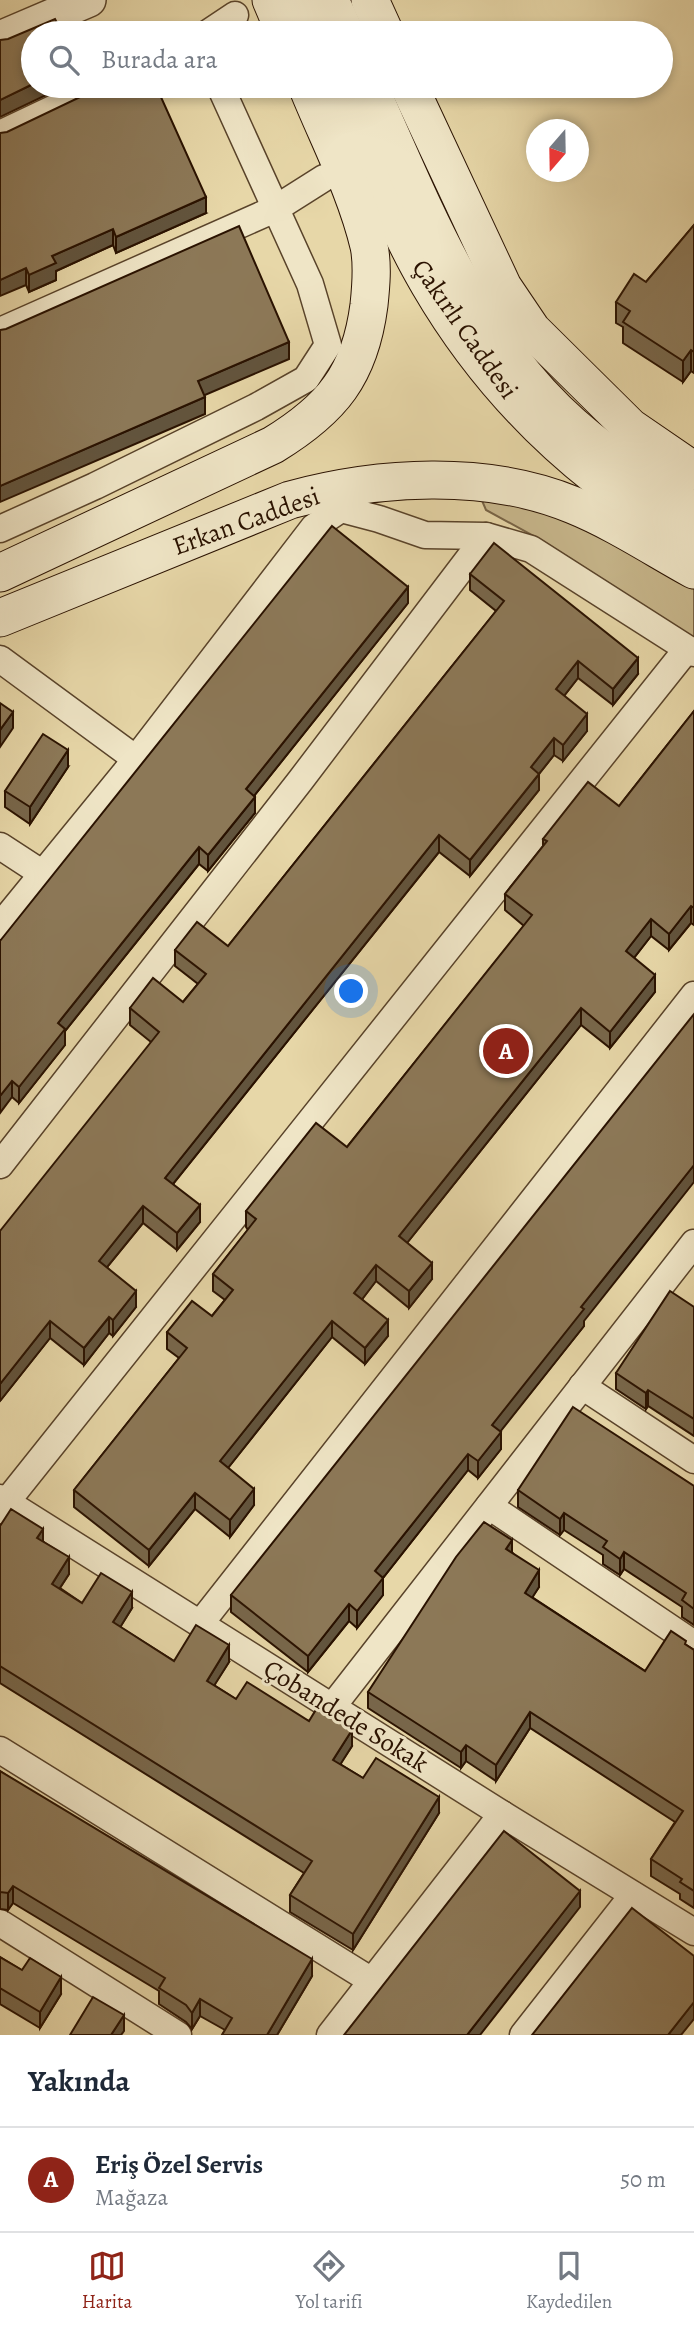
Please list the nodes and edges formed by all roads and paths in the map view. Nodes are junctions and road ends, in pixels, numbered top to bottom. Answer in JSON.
{"nodes":[{"id":1,"x":89,"y":0,"type":"edge"},
{"id":2,"x":271,"y":0,"type":"edge"},
{"id":3,"x":300,"y":0,"type":"edge"},
{"id":4,"x":330,"y":0,"type":"edge"},
{"id":5,"x":370,"y":0,"type":"edge"},
{"id":6,"x":235,"y":15,"type":"dead end"},
{"id":7,"x":40,"y":21,"type":"edge"},
{"id":8,"x":226,"y":21,"type":"edge"},
{"id":9,"x":280,"y":21,"type":"edge"},
{"id":10,"x":310,"y":21,"type":"edge"},
{"id":11,"x":340,"y":21,"type":"edge"},
{"id":12,"x":380,"y":21,"type":"edge"},
{"id":13,"x":21,"y":29,"type":"edge"},
{"id":14,"x":0,"y":38,"type":"edge"},
{"id":15,"x":76,"y":98,"type":"edge"},
{"id":16,"x":225,"y":98,"type":"edge"},
{"id":17,"x":312,"y":98,"type":"edge"},
{"id":18,"x":343,"y":98,"type":"edge"},
{"id":19,"x":375,"y":98,"type":"edge"},
{"id":20,"x":416,"y":98,"type":"edge"},
{"id":21,"x":359,"y":133,"type":"junction"},
{"id":22,"x":0,"y":134,"type":"edge"},
{"id":23,"x":324,"y":178,"type":"dead end"},
{"id":24,"x":275,"y":209,"type":"junction"},
{"id":25,"x":0,"y":331,"type":"edge"},
{"id":26,"x":694,"y":471,"type":"edge"},
{"id":27,"x":694,"y":511,"type":"edge"},
{"id":28,"x":0,"y":529,"type":"edge"},
{"id":29,"x":486,"y":536,"type":"junction"},
{"id":30,"x":694,"y":543,"type":"edge"},
{"id":31,"x":694,"y":570,"type":"edge"},
{"id":32,"x":0,"y":573,"type":"edge"},
{"id":33,"x":0,"y":594,"type":"edge"},
{"id":34,"x":0,"y":618,"type":"edge"},
{"id":35,"x":691,"y":651,"type":"edge"},
{"id":36,"x":0,"y":659,"type":"edge"},
{"id":37,"x":135,"y":759,"type":"junction"},
{"id":38,"x":0,"y":846,"type":"edge"},
{"id":39,"x":43,"y":874,"type":"junction"},
{"id":40,"x":0,"y":926,"type":"edge"},
{"id":41,"x":694,"y":995,"type":"edge"},
{"id":42,"x":0,"y":1165,"type":"edge"},
{"id":43,"x":694,"y":1243,"type":"edge"},
{"id":44,"x":684,"y":1274,"type":"edge"},
{"id":45,"x":582,"y":1386,"type":"junction"},
{"id":46,"x":694,"y":1460,"type":"edge"},
{"id":47,"x":2,"y":1503,"type":"edge"},
{"id":48,"x":489,"y":1506,"type":"junction"},
{"id":49,"x":201,"y":1624,"type":"junction"},
{"id":50,"x":694,"y":1644,"type":"edge"},
{"id":51,"x":332,"y":1707,"type":"junction"},
{"id":52,"x":0,"y":1750,"type":"edge"},
{"id":53,"x":502,"y":1814,"type":"junction"},
{"id":54,"x":633,"y":1895,"type":"junction"},
{"id":55,"x":0,"y":1923,"type":"edge"},
{"id":56,"x":694,"y":1932,"type":"edge"},
{"id":57,"x":372,"y":1982,"type":"junction"},
{"id":58,"x":178,"y":2035,"type":"edge"},
{"id":59,"x":330,"y":2035,"type":"edge"},
{"id":60,"x":523,"y":2035,"type":"edge"}],
"edges":[{"from":1,"to":7,"type":"street"},
{"from":2,"to":9,"type":"main road"},
{"from":3,"to":10,"type":"main road"},
{"from":4,"to":11,"type":"main road"},
{"from":5,"to":12,"type":"main road"},
{"from":6,"to":8,"type":"street"},
{"from":13,"to":14,"type":"street"},
{"from":15,"to":22,"type":"street"},
{"from":16,"to":24,"type":"street"},
{"from":17,"to":32,"type":"main road"},
{"from":18,"to":21,"type":"main road","name":"Çakırlı Caddesi"},
{"from":19,"to":27,"type":"main road","name":"Çakırlı Caddesi"},
{"from":20,"to":26,"type":"main road"},
{"from":21,"to":30,"type":"main road","name":"Çakırlı Caddesi"},
{"from":21,"to":33,"type":"main road","name":"Erkan Caddesi"},
{"from":23,"to":24,"type":"street"},
{"from":24,"to":25,"type":"street"},
{"from":24,"to":28,"type":"street"},
{"from":29,"to":35,"type":"street"},
{"from":29,"to":37,"type":"street"},
{"from":29,"to":42,"type":"street"},
{"from":31,"to":34,"type":"main road","name":"Erkan Caddesi"},
{"from":35,"to":47,"type":"street"},
{"from":36,"to":37,"type":"street"},
{"from":37,"to":39,"type":"street"},
{"from":38,"to":39,"type":"street"},
{"from":39,"to":40,"type":"street"},
{"from":41,"to":49,"type":"street"},
{"from":43,"to":44,"type":"street"},
{"from":44,"to":45,"type":"street"},
{"from":45,"to":46,"type":"street"},
{"from":45,"to":48,"type":"street"},
{"from":47,"to":49,"type":"street","name":"Çobandede Sokak"},
{"from":48,"to":50,"type":"street"},
{"from":48,"to":51,"type":"street"},
{"from":49,"to":51,"type":"street","name":"Çobandede Sokak"},
{"from":51,"to":53,"type":"street","name":"Çobandede Sokak"},
{"from":52,"to":57,"type":"street"},
{"from":53,"to":54,"type":"street","name":"Çobandede Sokak"},
{"from":53,"to":57,"type":"street"},
{"from":54,"to":56,"type":"street","name":"Çobandede Sokak"},
{"from":54,"to":60,"type":"street"},
{"from":55,"to":58,"type":"street"},
{"from":57,"to":59,"type":"street"}]}
